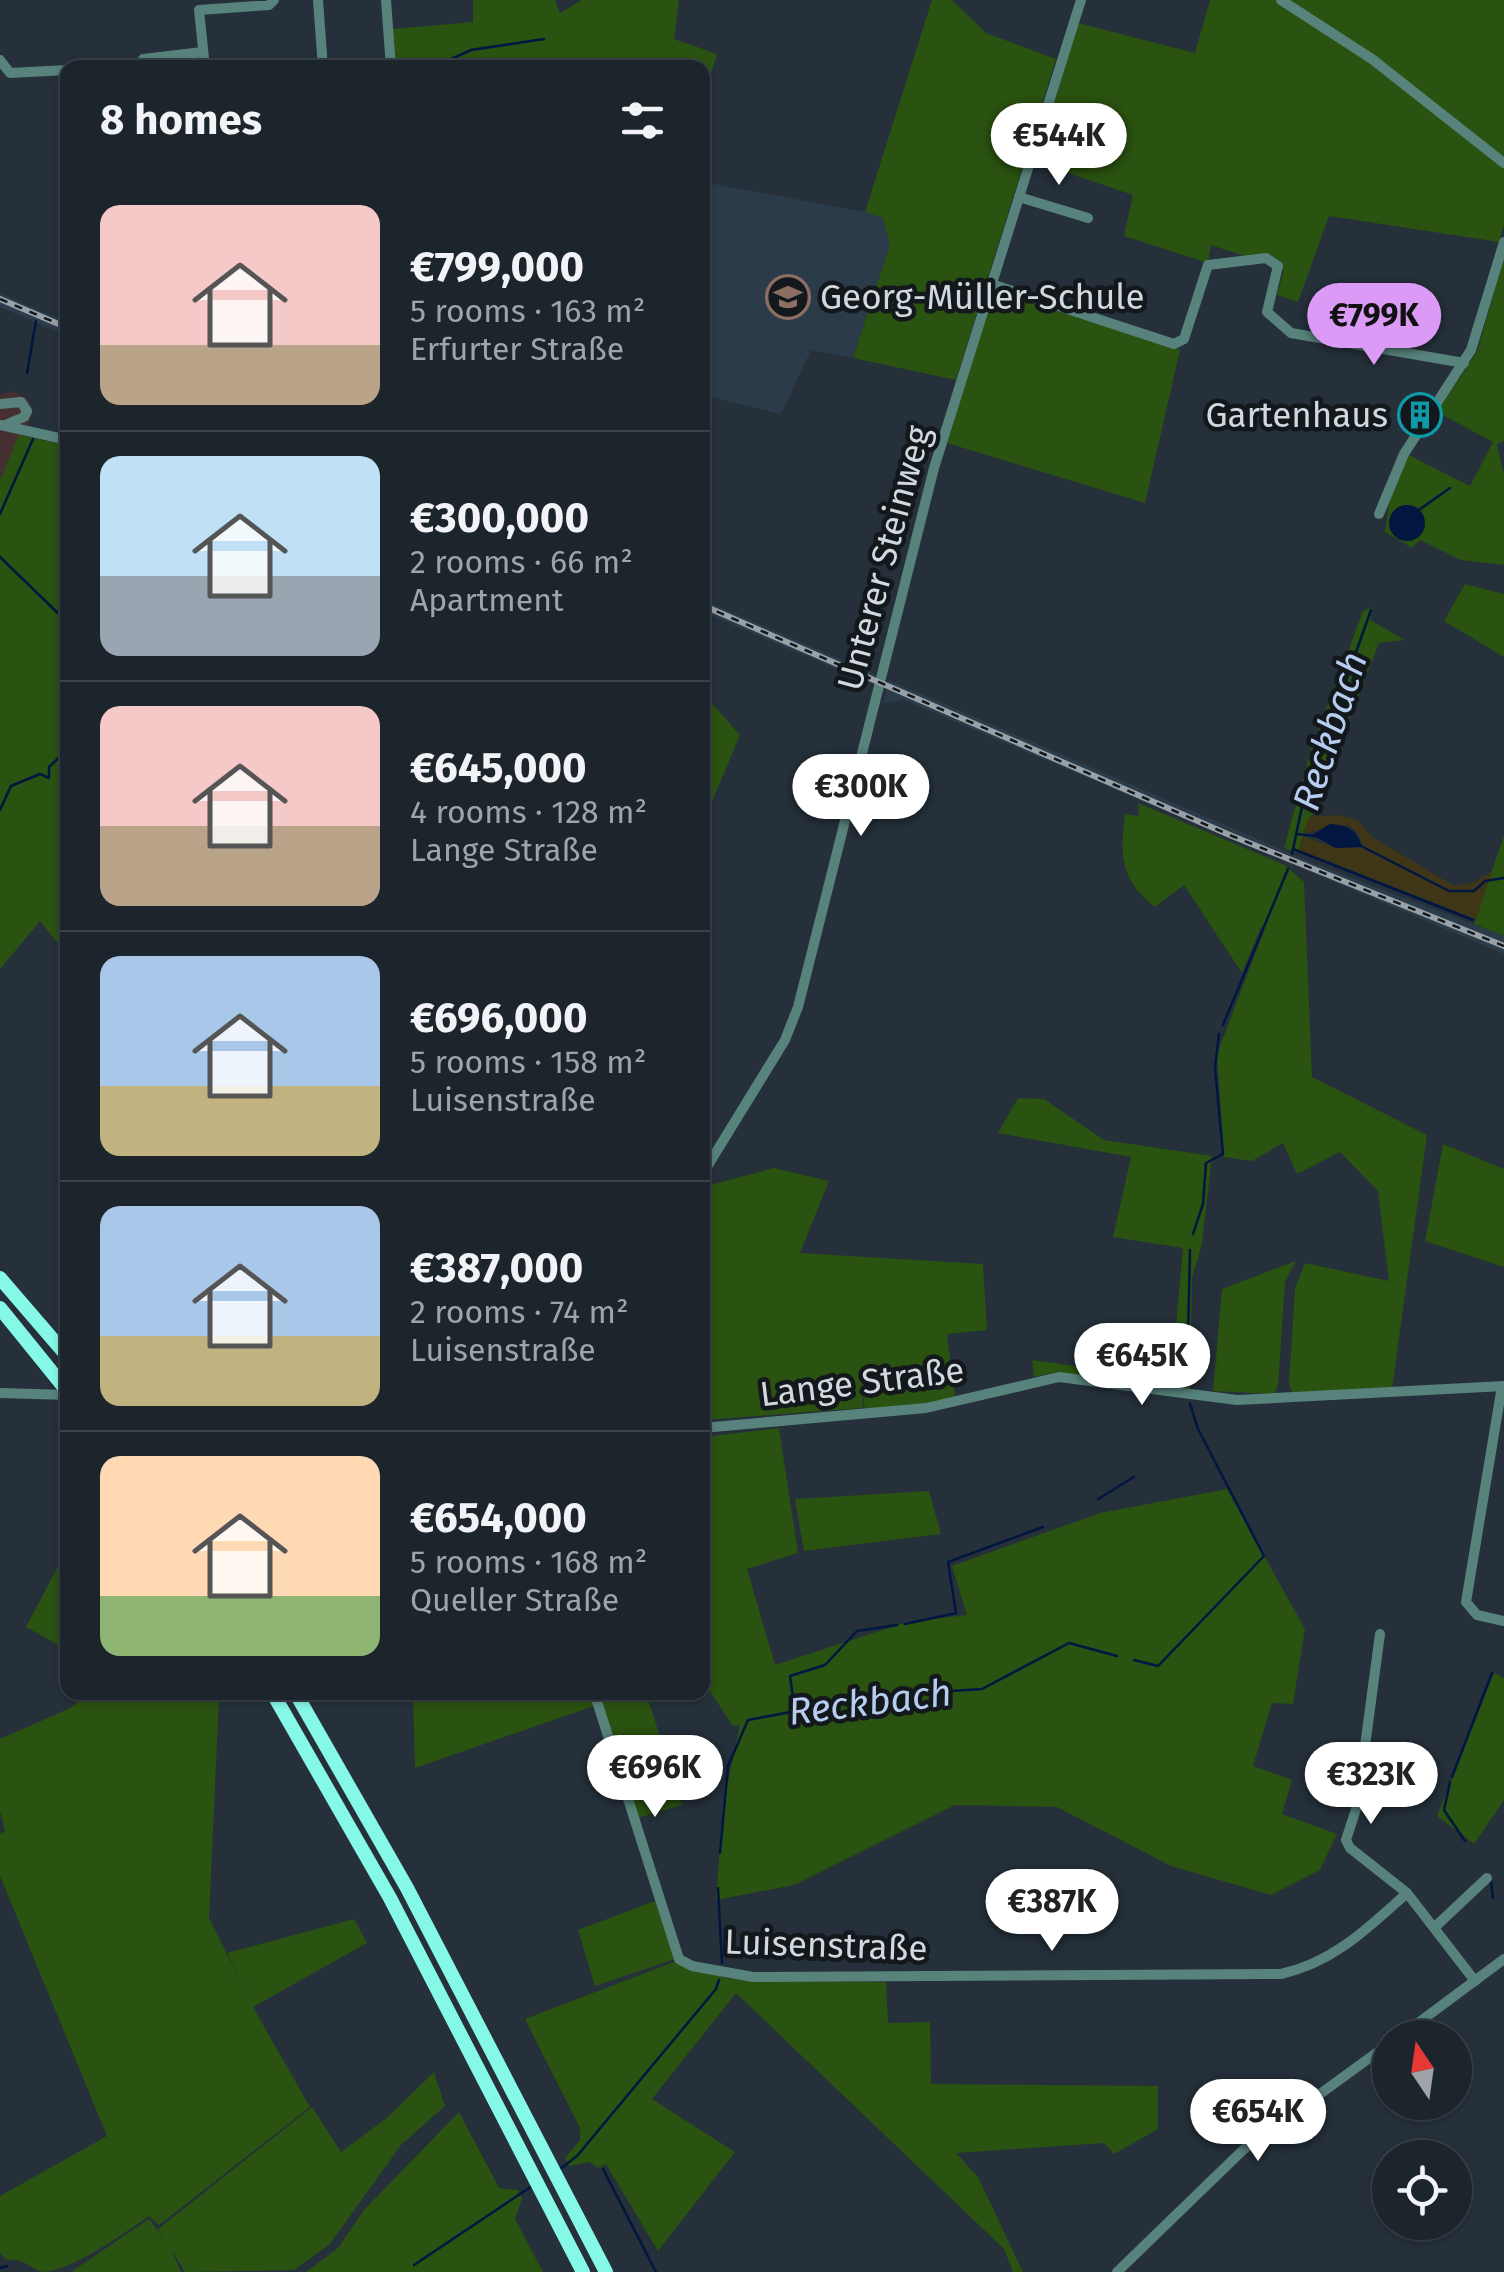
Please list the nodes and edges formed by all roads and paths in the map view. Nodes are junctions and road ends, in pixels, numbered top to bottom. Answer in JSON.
{"nodes":[{"id":1,"x":274,"y":0,"type":"edge"},
{"id":2,"x":318,"y":0,"type":"edge"},
{"id":3,"x":386,"y":0,"type":"edge"},
{"id":4,"x":1081,"y":0,"type":"edge"},
{"id":5,"x":1281,"y":0,"type":"edge"},
{"id":6,"x":244,"y":4,"type":"edge"},
{"id":7,"x":203,"y":52,"type":"junction"},
{"id":8,"x":144,"y":59,"type":"dead end"},
{"id":9,"x":0,"y":60,"type":"edge"},
{"id":10,"x":204,"y":60,"type":"edge"},
{"id":11,"x":322,"y":60,"type":"edge"},
{"id":12,"x":390,"y":60,"type":"edge"},
{"id":13,"x":60,"y":71,"type":"edge"},
{"id":14,"x":1504,"y":162,"type":"edge"},
{"id":15,"x":1018,"y":197,"type":"junction"},
{"id":16,"x":1088,"y":218,"type":"dead end"},
{"id":17,"x":1504,"y":242,"type":"edge"},
{"id":18,"x":991,"y":284,"type":"junction"},
{"id":19,"x":1464,"y":363,"type":"junction"},
{"id":20,"x":0,"y":404,"type":"edge"},
{"id":21,"x":2,"y":425,"type":"edge"},
{"id":22,"x":60,"y":438,"type":"edge"},
{"id":23,"x":1380,"y":514,"type":"dead end"},
{"id":24,"x":710,"y":1162,"type":"edge"},
{"id":25,"x":0,"y":1278,"type":"edge"},
{"id":26,"x":0,"y":1308,"type":"edge"},
{"id":27,"x":60,"y":1348,"type":"edge"},
{"id":28,"x":60,"y":1384,"type":"edge"},
{"id":29,"x":1503,"y":1386,"type":"edge"},
{"id":30,"x":0,"y":1393,"type":"edge"},
{"id":31,"x":60,"y":1394,"type":"edge"},
{"id":32,"x":710,"y":1427,"type":"edge"},
{"id":33,"x":1504,"y":1621,"type":"edge"},
{"id":34,"x":1380,"y":1634,"type":"dead end"},
{"id":35,"x":277,"y":1700,"type":"edge"},
{"id":36,"x":300,"y":1700,"type":"edge"},
{"id":37,"x":597,"y":1700,"type":"edge"},
{"id":38,"x":1487,"y":1878,"type":"dead end"},
{"id":39,"x":1407,"y":1894,"type":"junction"},
{"id":40,"x":1436,"y":1926,"type":"junction"},
{"id":41,"x":1504,"y":1959,"type":"edge"},
{"id":42,"x":1475,"y":1981,"type":"junction"},
{"id":43,"x":1422,"y":2020,"type":"edge"},
{"id":44,"x":1372,"y":2056,"type":"edge"},
{"id":45,"x":583,"y":2272,"type":"edge"},
{"id":46,"x":606,"y":2272,"type":"edge"},
{"id":47,"x":1117,"y":2272,"type":"edge"}],
"edges":[{"from":1,"to":6,"type":"street"},
{"from":2,"to":11,"type":"street"},
{"from":3,"to":12,"type":"street"},
{"from":4,"to":15,"type":"street","name":"Unterer Steinweg"},
{"from":5,"to":14,"type":"street"},
{"from":6,"to":7,"type":"street"},
{"from":7,"to":8,"type":"street"},
{"from":7,"to":10,"type":"street"},
{"from":9,"to":13,"type":"street"},
{"from":15,"to":16,"type":"street"},
{"from":15,"to":18,"type":"street","name":"Unterer Steinweg"},
{"from":17,"to":19,"type":"street"},
{"from":18,"to":19,"type":"street"},
{"from":18,"to":24,"type":"street","name":"Unterer Steinweg"},
{"from":19,"to":23,"type":"street"},
{"from":20,"to":21,"type":"street"},
{"from":21,"to":22,"type":"street"},
{"from":25,"to":27,"type":"highway"},
{"from":26,"to":28,"type":"highway"},
{"from":29,"to":32,"type":"street","name":"Lange Straße"},
{"from":29,"to":33,"type":"street"},
{"from":30,"to":31,"type":"street"},
{"from":34,"to":39,"type":"street"},
{"from":35,"to":45,"type":"highway"},
{"from":36,"to":46,"type":"highway"},
{"from":37,"to":39,"type":"street","name":"Luisenstraße"},
{"from":38,"to":40,"type":"street"},
{"from":39,"to":40,"type":"street"},
{"from":40,"to":42,"type":"street"},
{"from":41,"to":42,"type":"street"},
{"from":42,"to":43,"type":"street"},
{"from":44,"to":47,"type":"street"}]}
